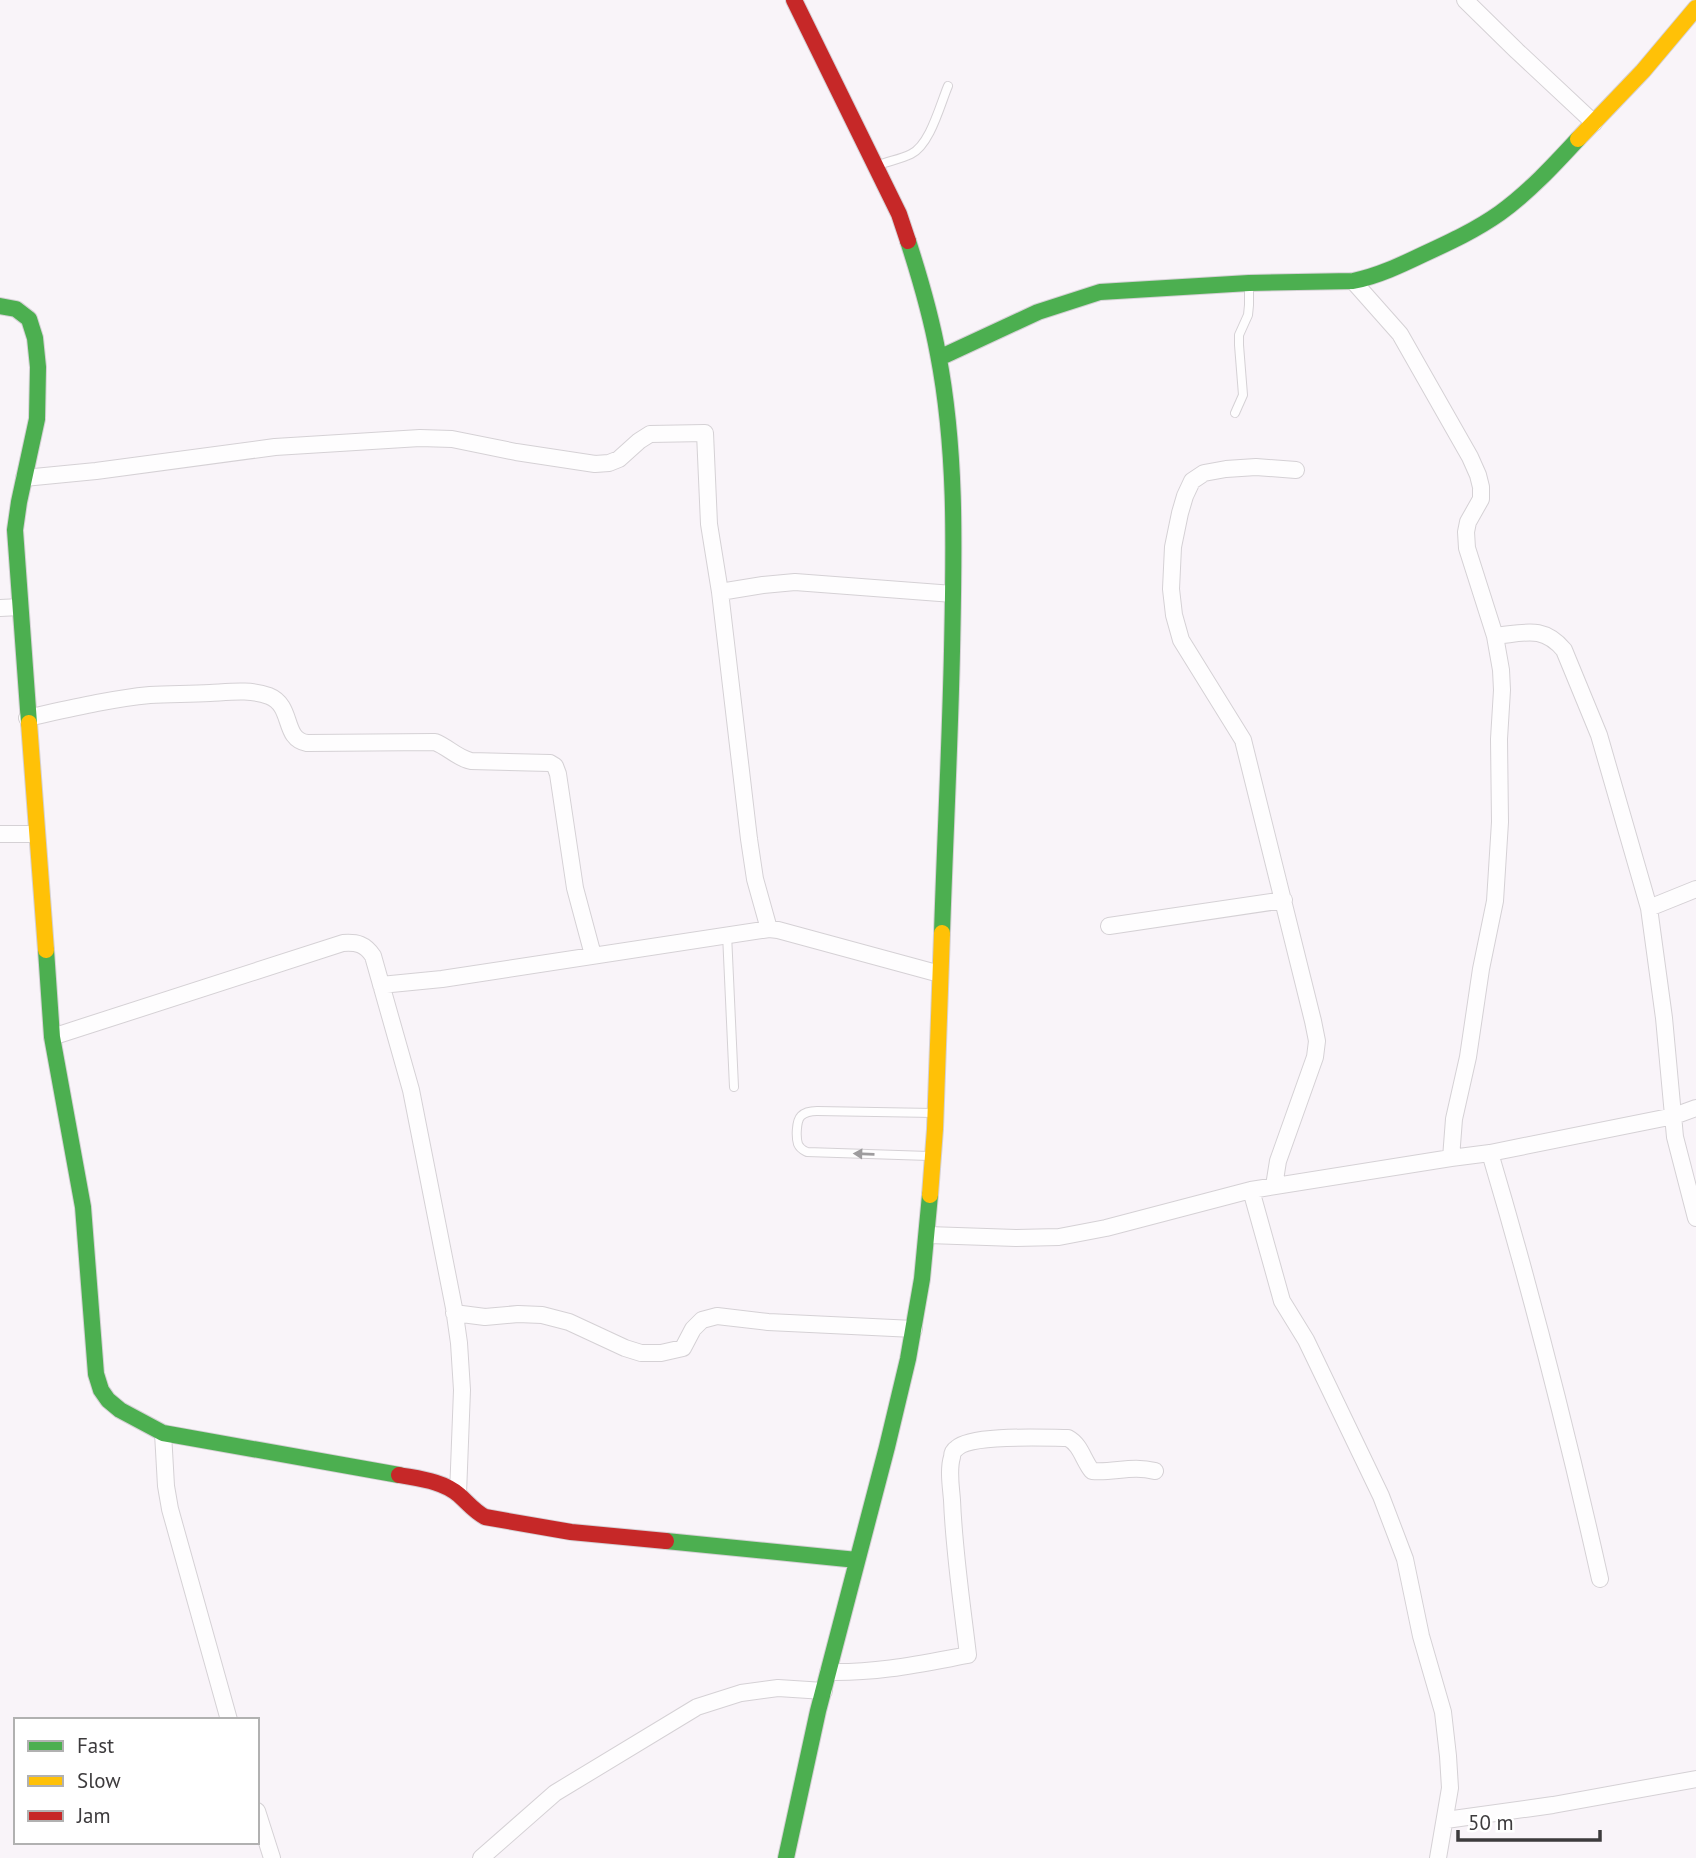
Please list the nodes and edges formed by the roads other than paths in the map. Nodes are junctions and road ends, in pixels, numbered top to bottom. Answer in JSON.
{"nodes":[{"id":1,"x":794,"y":0,"type":"edge"},
{"id":2,"x":1465,"y":0,"type":"edge"},
{"id":3,"x":1696,"y":8,"type":"edge"},
{"id":4,"x":948,"y":86,"type":"dead end"},
{"id":5,"x":1594,"y":123,"type":"junction"},
{"id":6,"x":876,"y":166,"type":"junction"},
{"id":7,"x":1353,"y":281,"type":"junction"},
{"id":8,"x":1249,"y":283,"type":"junction"},
{"id":9,"x":0,"y":306,"type":"edge"},
{"id":10,"x":939,"y":358,"type":"junction"},
{"id":11,"x":1235,"y":413,"type":"dead end"},
{"id":12,"x":1296,"y":470,"type":"dead end"},
{"id":13,"x":24,"y":478,"type":"junction"},
{"id":14,"x":720,"y":593,"type":"junction"},
{"id":15,"x":953,"y":594,"type":"junction"},
{"id":16,"x":20,"y":607,"type":"junction"},
{"id":17,"x":0,"y":608,"type":"edge"},
{"id":18,"x":1495,"y":636,"type":"junction"},
{"id":19,"x":27,"y":718,"type":"junction"},
{"id":20,"x":0,"y":834,"type":"edge"},
{"id":21,"x":37,"y":834,"type":"junction"},
{"id":22,"x":1696,"y":889,"type":"edge"},
{"id":23,"x":1284,"y":900,"type":"junction"},
{"id":24,"x":1649,"y":908,"type":"junction"},
{"id":25,"x":1109,"y":926,"type":"dead end"},
{"id":26,"x":769,"y":929,"type":"junction"},
{"id":27,"x":727,"y":934,"type":"junction"},
{"id":28,"x":593,"y":955,"type":"junction"},
{"id":29,"x":940,"y":974,"type":"junction"},
{"id":30,"x":381,"y":985,"type":"junction"},
{"id":31,"x":51,"y":1037,"type":"junction"},
{"id":32,"x":734,"y":1087,"type":"dead end"},
{"id":33,"x":1696,"y":1108,"type":"edge"},
{"id":34,"x":935,"y":1113,"type":"junction"},
{"id":35,"x":1674,"y":1116,"type":"junction"},
{"id":36,"x":1490,"y":1153,"type":"junction"},
{"id":37,"x":932,"y":1156,"type":"junction"},
{"id":38,"x":1451,"y":1157,"type":"junction"},
{"id":39,"x":1274,"y":1186,"type":"junction"},
{"id":40,"x":1251,"y":1190,"type":"junction"},
{"id":41,"x":1696,"y":1218,"type":"edge"},
{"id":42,"x":928,"y":1235,"type":"junction"},
{"id":43,"x":454,"y":1313,"type":"junction"},
{"id":44,"x":914,"y":1329,"type":"junction"},
{"id":45,"x":163,"y":1433,"type":"junction"},
{"id":46,"x":1155,"y":1471,"type":"dead end"},
{"id":47,"x":458,"y":1494,"type":"junction"},
{"id":48,"x":858,"y":1560,"type":"junction"},
{"id":49,"x":1600,"y":1579,"type":"dead end"},
{"id":50,"x":828,"y":1672,"type":"junction"},
{"id":51,"x":824,"y":1691,"type":"junction"},
{"id":52,"x":228,"y":1718,"type":"edge"},
{"id":53,"x":1696,"y":1779,"type":"edge"},
{"id":54,"x":259,"y":1817,"type":"edge"},
{"id":55,"x":1446,"y":1820,"type":"junction"},
{"id":56,"x":272,"y":1858,"type":"edge"},
{"id":57,"x":481,"y":1858,"type":"edge"},
{"id":58,"x":786,"y":1858,"type":"edge"},
{"id":59,"x":1438,"y":1858,"type":"edge"}],
"edges":[{"from":1,"to":6,"type":"street"},
{"from":2,"to":5,"type":"street"},
{"from":3,"to":5,"type":"street"},
{"from":4,"to":6,"type":"lane"},
{"from":5,"to":7,"type":"street"},
{"from":6,"to":10,"type":"street"},
{"from":7,"to":8,"type":"street"},
{"from":7,"to":18,"type":"street"},
{"from":8,"to":10,"type":"street"},
{"from":8,"to":11,"type":"lane"},
{"from":9,"to":13,"type":"street"},
{"from":10,"to":15,"type":"street"},
{"from":12,"to":23,"type":"street"},
{"from":13,"to":14,"type":"street"},
{"from":13,"to":16,"type":"street"},
{"from":14,"to":15,"type":"street"},
{"from":14,"to":26,"type":"street"},
{"from":15,"to":29,"type":"street"},
{"from":16,"to":17,"type":"street"},
{"from":16,"to":19,"type":"street"},
{"from":18,"to":24,"type":"street"},
{"from":18,"to":38,"type":"street"},
{"from":19,"to":21,"type":"street"},
{"from":19,"to":28,"type":"street"},
{"from":20,"to":21,"type":"street"},
{"from":21,"to":31,"type":"street"},
{"from":22,"to":24,"type":"street"},
{"from":23,"to":25,"type":"street"},
{"from":23,"to":39,"type":"street"},
{"from":24,"to":35,"type":"street"},
{"from":26,"to":27,"type":"street"},
{"from":26,"to":29,"type":"street"},
{"from":27,"to":28,"type":"street"},
{"from":27,"to":32,"type":"lane"},
{"from":28,"to":30,"type":"street"},
{"from":29,"to":34,"type":"street"},
{"from":30,"to":31,"type":"street"},
{"from":30,"to":43,"type":"street"},
{"from":31,"to":45,"type":"street"},
{"from":33,"to":35,"type":"street"},
{"from":34,"to":37,"type":"street"},
{"from":37,"to":34,"type":"lane","one_way":true},
{"from":35,"to":36,"type":"street"},
{"from":35,"to":41,"type":"street"},
{"from":36,"to":38,"type":"street"},
{"from":36,"to":49,"type":"street"},
{"from":37,"to":42,"type":"street"},
{"from":38,"to":39,"type":"street"},
{"from":39,"to":40,"type":"street"},
{"from":40,"to":42,"type":"street"},
{"from":40,"to":55,"type":"street"},
{"from":42,"to":44,"type":"street"},
{"from":43,"to":44,"type":"street"},
{"from":43,"to":47,"type":"street"},
{"from":44,"to":48,"type":"street"},
{"from":45,"to":47,"type":"street"},
{"from":45,"to":52,"type":"street"},
{"from":46,"to":50,"type":"street"},
{"from":47,"to":48,"type":"street"},
{"from":48,"to":50,"type":"street"},
{"from":50,"to":51,"type":"street"},
{"from":51,"to":57,"type":"street"},
{"from":51,"to":58,"type":"street"},
{"from":53,"to":55,"type":"street"},
{"from":54,"to":56,"type":"street"},
{"from":55,"to":59,"type":"street"}]}
